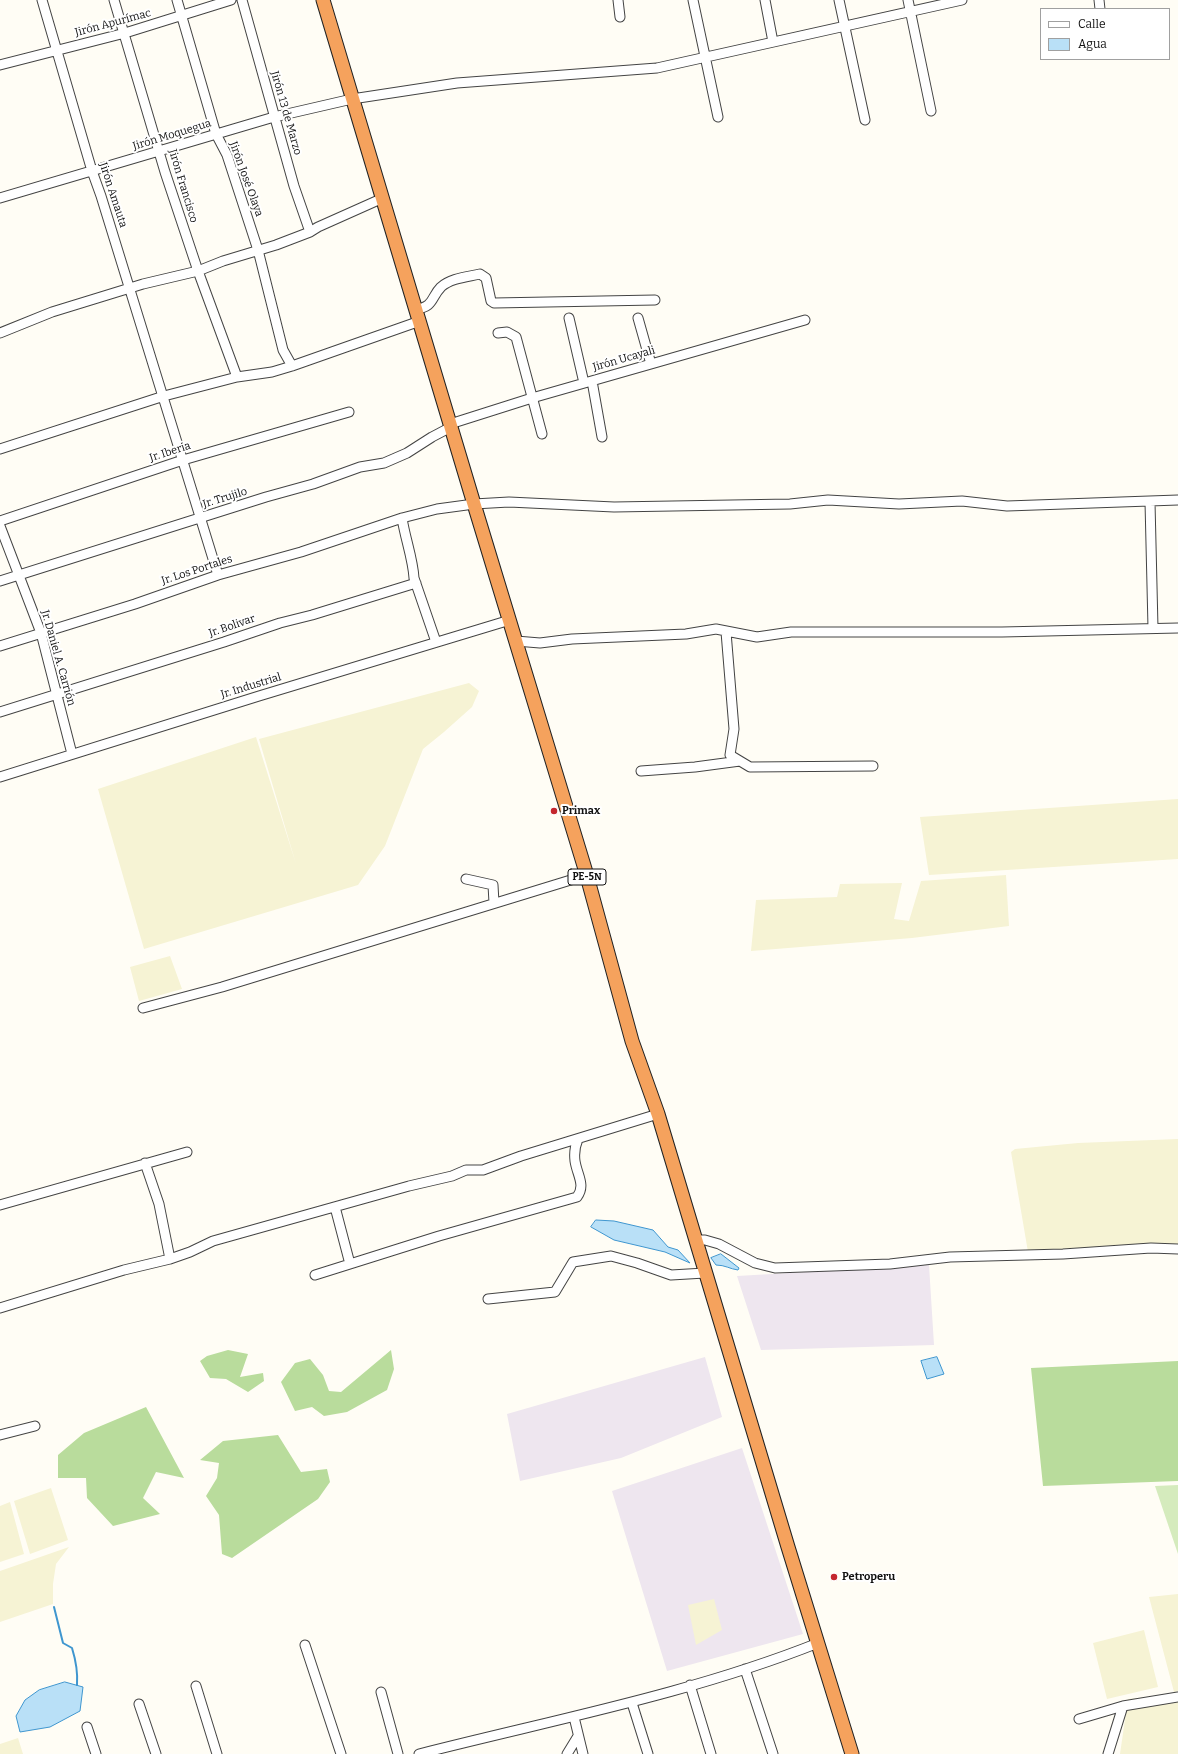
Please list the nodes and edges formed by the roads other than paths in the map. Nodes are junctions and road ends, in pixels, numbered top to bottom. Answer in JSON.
{"nodes":[{"id":1,"x":42,"y":0,"type":"edge"},
{"id":2,"x":114,"y":0,"type":"edge"},
{"id":3,"x":177,"y":0,"type":"edge"},
{"id":4,"x":231,"y":0,"type":"edge"},
{"id":5,"x":242,"y":0,"type":"edge"},
{"id":6,"x":323,"y":0,"type":"edge"},
{"id":7,"x":618,"y":0,"type":"edge"},
{"id":8,"x":693,"y":0,"type":"edge"},
{"id":9,"x":765,"y":0,"type":"edge"},
{"id":10,"x":839,"y":0,"type":"edge"},
{"id":11,"x":908,"y":0,"type":"edge"},
{"id":12,"x":962,"y":0,"type":"edge"},
{"id":13,"x":910,"y":11,"type":"junction"},
{"id":14,"x":182,"y":16,"type":"junction"},
{"id":15,"x":620,"y":17,"type":"dead end"},
{"id":16,"x":845,"y":26,"type":"junction"},
{"id":17,"x":125,"y":33,"type":"junction"},
{"id":18,"x":773,"y":42,"type":"junction"},
{"id":19,"x":57,"y":49,"type":"junction"},
{"id":20,"x":706,"y":57,"type":"junction"},
{"id":21,"x":0,"y":65,"type":"edge"},
{"id":22,"x":352,"y":98,"type":"junction"},
{"id":23,"x":931,"y":111,"type":"dead end"},
{"id":24,"x":274,"y":117,"type":"junction"},
{"id":25,"x":718,"y":117,"type":"dead end"},
{"id":26,"x":864,"y":120,"type":"dead end"},
{"id":27,"x":216,"y":134,"type":"junction"},
{"id":28,"x":160,"y":150,"type":"junction"},
{"id":29,"x":92,"y":171,"type":"junction"},
{"id":30,"x":0,"y":198,"type":"edge"},
{"id":31,"x":383,"y":198,"type":"junction"},
{"id":32,"x":310,"y":232,"type":"junction"},
{"id":33,"x":258,"y":250,"type":"junction"},
{"id":34,"x":198,"y":271,"type":"junction"},
{"id":35,"x":130,"y":288,"type":"junction"},
{"id":36,"x":654,"y":300,"type":"dead end"},
{"id":37,"x":418,"y":315,"type":"junction"},
{"id":38,"x":569,"y":318,"type":"dead end"},
{"id":39,"x":638,"y":318,"type":"dead end"},
{"id":40,"x":805,"y":320,"type":"dead end"},
{"id":41,"x":0,"y":333,"type":"edge"},
{"id":42,"x":498,"y":333,"type":"dead end"},
{"id":43,"x":651,"y":364,"type":"junction"},
{"id":44,"x":292,"y":366,"type":"junction"},
{"id":45,"x":237,"y":377,"type":"junction"},
{"id":46,"x":588,"y":382,"type":"junction"},
{"id":47,"x":164,"y":396,"type":"junction"},
{"id":48,"x":532,"y":398,"type":"junction"},
{"id":49,"x":350,"y":412,"type":"dead end"},
{"id":50,"x":451,"y":426,"type":"junction"},
{"id":51,"x":542,"y":434,"type":"dead end"},
{"id":52,"x":602,"y":437,"type":"dead end"},
{"id":53,"x":0,"y":449,"type":"edge"},
{"id":54,"x":182,"y":460,"type":"junction"},
{"id":55,"x":1178,"y":500,"type":"edge"},
{"id":56,"x":1150,"y":502,"type":"junction"},
{"id":57,"x":474,"y":504,"type":"junction"},
{"id":58,"x":200,"y":518,"type":"junction"},
{"id":59,"x":402,"y":518,"type":"junction"},
{"id":60,"x":0,"y":521,"type":"edge"},
{"id":61,"x":0,"y":526,"type":"edge"},
{"id":62,"x":18,"y":575,"type":"junction"},
{"id":63,"x":218,"y":575,"type":"junction"},
{"id":64,"x":0,"y":581,"type":"edge"},
{"id":65,"x":416,"y":584,"type":"junction"},
{"id":66,"x":510,"y":620,"type":"junction"},
{"id":67,"x":1153,"y":628,"type":"junction"},
{"id":68,"x":1178,"y":628,"type":"edge"},
{"id":69,"x":726,"y":632,"type":"junction"},
{"id":70,"x":41,"y":634,"type":"junction"},
{"id":71,"x":516,"y":641,"type":"junction"},
{"id":72,"x":436,"y":642,"type":"junction"},
{"id":73,"x":0,"y":646,"type":"edge"},
{"id":74,"x":56,"y":694,"type":"junction"},
{"id":75,"x":0,"y":712,"type":"edge"},
{"id":76,"x":72,"y":754,"type":"junction"},
{"id":77,"x":740,"y":761,"type":"junction"},
{"id":78,"x":873,"y":766,"type":"dead end"},
{"id":79,"x":641,"y":771,"type":"dead end"},
{"id":80,"x":0,"y":777,"type":"edge"},
{"id":81,"x":587,"y":875,"type":"junction"},
{"id":82,"x":466,"y":879,"type":"dead end"},
{"id":83,"x":494,"y":903,"type":"junction"},
{"id":84,"x":143,"y":1008,"type":"dead end"},
{"id":85,"x":658,"y":1114,"type":"junction"},
{"id":86,"x":578,"y":1139,"type":"junction"},
{"id":87,"x":187,"y":1152,"type":"dead end"},
{"id":88,"x":145,"y":1163,"type":"junction"},
{"id":89,"x":0,"y":1205,"type":"edge"},
{"id":90,"x":335,"y":1207,"type":"junction"},
{"id":91,"x":696,"y":1240,"type":"junction"},
{"id":92,"x":1178,"y":1249,"type":"edge"},
{"id":93,"x":170,"y":1259,"type":"junction"},
{"id":94,"x":350,"y":1264,"type":"junction"},
{"id":95,"x":705,"y":1273,"type":"junction"},
{"id":96,"x":315,"y":1275,"type":"dead end"},
{"id":97,"x":488,"y":1299,"type":"dead end"},
{"id":98,"x":0,"y":1308,"type":"edge"},
{"id":99,"x":35,"y":1426,"type":"dead end"},
{"id":100,"x":0,"y":1435,"type":"edge"},
{"id":101,"x":818,"y":1642,"type":"junction"},
{"id":102,"x":305,"y":1645,"type":"dead end"},
{"id":103,"x":745,"y":1668,"type":"junction"},
{"id":104,"x":196,"y":1686,"type":"dead end"},
{"id":105,"x":690,"y":1686,"type":"junction"},
{"id":106,"x":381,"y":1692,"type":"dead end"},
{"id":107,"x":1178,"y":1697,"type":"edge"},
{"id":108,"x":632,"y":1703,"type":"junction"},
{"id":109,"x":139,"y":1704,"type":"dead end"},
{"id":110,"x":1123,"y":1706,"type":"junction"},
{"id":111,"x":574,"y":1717,"type":"junction"},
{"id":112,"x":1079,"y":1719,"type":"dead end"},
{"id":113,"x":88,"y":1727,"type":"dead end"},
{"id":114,"x":578,"y":1736,"type":"junction"},
{"id":115,"x":96,"y":1754,"type":"edge"},
{"id":116,"x":156,"y":1754,"type":"edge"},
{"id":117,"x":217,"y":1754,"type":"edge"},
{"id":118,"x":341,"y":1754,"type":"edge"},
{"id":119,"x":398,"y":1754,"type":"edge"},
{"id":120,"x":418,"y":1754,"type":"edge"},
{"id":121,"x":567,"y":1754,"type":"edge"},
{"id":122,"x":582,"y":1754,"type":"edge"},
{"id":123,"x":648,"y":1754,"type":"edge"},
{"id":124,"x":711,"y":1754,"type":"edge"},
{"id":125,"x":773,"y":1754,"type":"edge"},
{"id":126,"x":852,"y":1754,"type":"edge"},
{"id":127,"x":1108,"y":1754,"type":"edge"}],
"edges":[{"from":1,"to":19,"type":"street","name":"Jirón Amauta"},
{"from":2,"to":17,"type":"street","name":"Jirón Francisco"},
{"from":3,"to":14,"type":"street","name":"Jirón José Olaya"},
{"from":4,"to":14,"type":"street","name":"Jirón Apurímac"},
{"from":5,"to":24,"type":"street","name":"Jirón 13 de Marzo"},
{"from":6,"to":22,"type":"highway","number":"PE-5N"},
{"from":7,"to":15,"type":"street"},
{"from":8,"to":20,"type":"street"},
{"from":9,"to":18,"type":"street"},
{"from":10,"to":16,"type":"street"},
{"from":11,"to":13,"type":"street"},
{"from":12,"to":13,"type":"street","name":"Jirón Moquegua"},
{"from":13,"to":16,"type":"street","name":"Jirón Moquegua"},
{"from":13,"to":23,"type":"street"},
{"from":14,"to":17,"type":"street","name":"Jirón Apurímac"},
{"from":14,"to":27,"type":"street","name":"Jirón José Olaya"},
{"from":16,"to":18,"type":"street","name":"Jirón Moquegua"},
{"from":16,"to":26,"type":"street"},
{"from":17,"to":19,"type":"street","name":"Jirón Apurímac"},
{"from":17,"to":28,"type":"street","name":"Jirón Francisco"},
{"from":18,"to":20,"type":"street","name":"Jirón Moquegua"},
{"from":19,"to":21,"type":"street","name":"Jirón Apurímac"},
{"from":19,"to":29,"type":"street","name":"Jirón Amauta"},
{"from":20,"to":22,"type":"street","name":"Jirón Moquegua"},
{"from":20,"to":25,"type":"street"},
{"from":22,"to":24,"type":"street","name":"Jirón Moquegua"},
{"from":22,"to":31,"type":"highway","number":"PE-5N"},
{"from":24,"to":27,"type":"street","name":"Jirón Moquegua"},
{"from":24,"to":32,"type":"street","name":"Jirón 13 de Marzo"},
{"from":27,"to":28,"type":"street","name":"Jirón Moquegua"},
{"from":27,"to":33,"type":"street","name":"Jirón José Olaya"},
{"from":28,"to":29,"type":"street","name":"Jirón Moquegua"},
{"from":28,"to":34,"type":"street","name":"Jirón Francisco"},
{"from":29,"to":30,"type":"street","name":"Jirón Moquegua"},
{"from":29,"to":35,"type":"street","name":"Jirón Amauta"},
{"from":31,"to":32,"type":"street"},
{"from":31,"to":37,"type":"highway","number":"PE-5N"},
{"from":32,"to":33,"type":"street"},
{"from":33,"to":34,"type":"street"},
{"from":33,"to":44,"type":"street","name":"Jirón José Olaya"},
{"from":34,"to":35,"type":"street"},
{"from":34,"to":45,"type":"street","name":"Jirón Francisco"},
{"from":35,"to":41,"type":"street"},
{"from":35,"to":47,"type":"street","name":"Jirón Amauta"},
{"from":36,"to":37,"type":"street"},
{"from":37,"to":44,"type":"street"},
{"from":37,"to":50,"type":"highway","number":"PE-5N"},
{"from":38,"to":46,"type":"street"},
{"from":39,"to":43,"type":"street"},
{"from":40,"to":43,"type":"street","name":"Jirón Ucayali"},
{"from":42,"to":48,"type":"street"},
{"from":43,"to":46,"type":"street","name":"Jirón Ucayali"},
{"from":44,"to":45,"type":"street"},
{"from":45,"to":47,"type":"street"},
{"from":46,"to":48,"type":"street","name":"Jirón Ucayali"},
{"from":46,"to":52,"type":"street"},
{"from":47,"to":53,"type":"street"},
{"from":47,"to":54,"type":"street","name":"Jirón Amauta"},
{"from":48,"to":50,"type":"street","name":"Jirón Ucayali"},
{"from":48,"to":51,"type":"street"},
{"from":49,"to":54,"type":"street","name":"Jr. Iberia"},
{"from":50,"to":57,"type":"highway","number":"PE-5N"},
{"from":50,"to":58,"type":"street","name":"Jr. Trujilo"},
{"from":54,"to":58,"type":"street","name":"Jirón Amauta"},
{"from":54,"to":60,"type":"street","name":"Jr. Iberia"},
{"from":55,"to":56,"type":"street","name":"Jr. Los Portales"},
{"from":56,"to":57,"type":"street","name":"Jr. Los Portales"},
{"from":56,"to":67,"type":"street"},
{"from":57,"to":59,"type":"street","name":"Jr. Los Portales"},
{"from":57,"to":66,"type":"highway","number":"PE-5N"},
{"from":58,"to":62,"type":"street","name":"Jr. Trujilo"},
{"from":58,"to":63,"type":"street","name":"Jirón Amauta"},
{"from":59,"to":63,"type":"street","name":"Jr. Los Portales"},
{"from":59,"to":65,"type":"street"},
{"from":61,"to":62,"type":"street","name":"Jr. Daniel A. Carrión"},
{"from":62,"to":64,"type":"street","name":"Jr. Trujilo"},
{"from":62,"to":70,"type":"street","name":"Jr. Daniel A. Carrión"},
{"from":63,"to":70,"type":"street","name":"Jr. Los Portales"},
{"from":65,"to":72,"type":"street"},
{"from":65,"to":74,"type":"street","name":"Jr. Bolivar"},
{"from":66,"to":71,"type":"highway","number":"PE-5N"},
{"from":66,"to":72,"type":"street","name":"Jr. Industrial"},
{"from":67,"to":68,"type":"street"},
{"from":67,"to":69,"type":"street"},
{"from":69,"to":71,"type":"street"},
{"from":69,"to":77,"type":"street"},
{"from":70,"to":73,"type":"street","name":"Jr. Los Portales"},
{"from":70,"to":74,"type":"street","name":"Jr. Daniel A. Carrión"},
{"from":71,"to":81,"type":"highway","number":"PE-5N"},
{"from":72,"to":76,"type":"street","name":"Jr. Industrial"},
{"from":74,"to":75,"type":"street","name":"Jr. Bolivar"},
{"from":74,"to":76,"type":"street","name":"Jr. Daniel A. Carrión"},
{"from":76,"to":80,"type":"street","name":"Jr. Industrial"},
{"from":77,"to":78,"type":"street"},
{"from":77,"to":79,"type":"street"},
{"from":81,"to":83,"type":"street"},
{"from":81,"to":85,"type":"highway","number":"PE-5N"},
{"from":82,"to":83,"type":"street"},
{"from":83,"to":84,"type":"street"},
{"from":85,"to":86,"type":"street"},
{"from":85,"to":91,"type":"highway","number":"PE-5N"},
{"from":86,"to":90,"type":"street"},
{"from":86,"to":94,"type":"street"},
{"from":87,"to":88,"type":"street"},
{"from":88,"to":89,"type":"street"},
{"from":88,"to":93,"type":"street"},
{"from":90,"to":93,"type":"street"},
{"from":90,"to":94,"type":"street"},
{"from":91,"to":92,"type":"street"},
{"from":91,"to":95,"type":"highway","number":"PE-5N"},
{"from":93,"to":98,"type":"street"},
{"from":94,"to":96,"type":"street"},
{"from":95,"to":97,"type":"street"},
{"from":95,"to":101,"type":"highway","number":"PE-5N"},
{"from":99,"to":100,"type":"street"},
{"from":101,"to":103,"type":"street"},
{"from":101,"to":126,"type":"highway","number":"PE-5N"},
{"from":102,"to":118,"type":"street"},
{"from":103,"to":105,"type":"street"},
{"from":103,"to":125,"type":"street"},
{"from":104,"to":117,"type":"street"},
{"from":105,"to":108,"type":"street"},
{"from":105,"to":124,"type":"street"},
{"from":106,"to":119,"type":"street"},
{"from":107,"to":110,"type":"street"},
{"from":108,"to":111,"type":"street"},
{"from":108,"to":123,"type":"street"},
{"from":109,"to":116,"type":"street"},
{"from":110,"to":112,"type":"street"},
{"from":110,"to":127,"type":"street"},
{"from":111,"to":114,"type":"street"},
{"from":111,"to":120,"type":"street"},
{"from":113,"to":115,"type":"street"},
{"from":114,"to":121,"type":"street"},
{"from":114,"to":122,"type":"street"}]}
